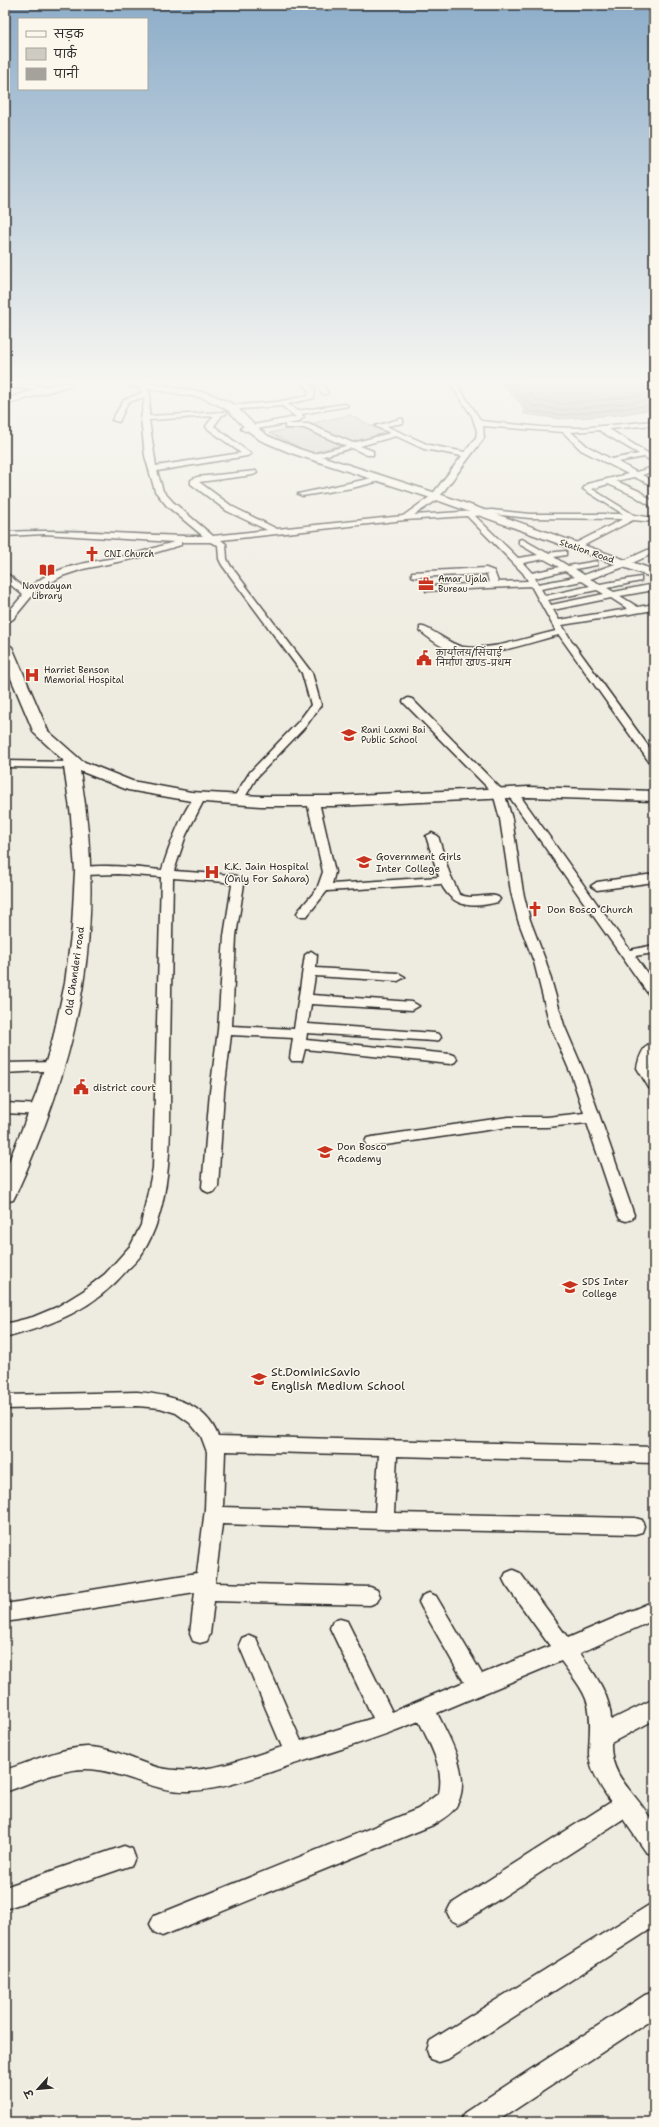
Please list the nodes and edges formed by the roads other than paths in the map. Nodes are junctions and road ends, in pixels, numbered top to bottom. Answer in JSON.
{"nodes":[{"id":1,"x":156,"y":482,"type":"edge"},
{"id":2,"x":194,"y":482,"type":"edge"},
{"id":3,"x":365,"y":482,"type":"edge"},
{"id":4,"x":387,"y":482,"type":"edge"},
{"id":5,"x":389,"y":482,"type":"edge"},
{"id":6,"x":446,"y":482,"type":"edge"},
{"id":7,"x":606,"y":482,"type":"edge"},
{"id":8,"x":612,"y":482,"type":"edge"},
{"id":9,"x":654,"y":490,"type":"edge"},
{"id":10,"x":636,"y":493,"type":"junction"},
{"id":11,"x":302,"y":494,"type":"dead end"},
{"id":12,"x":434,"y":497,"type":"junction"},
{"id":13,"x":654,"y":506,"type":"edge"},
{"id":14,"x":473,"y":513,"type":"junction"},
{"id":15,"x":405,"y":518,"type":"junction"},
{"id":16,"x":636,"y":518,"type":"junction"},
{"id":17,"x":652,"y":518,"type":"edge"},
{"id":18,"x":654,"y":529,"type":"edge"},
{"id":19,"x":277,"y":532,"type":"junction"},
{"id":20,"x":5,"y":534,"type":"edge"},
{"id":21,"x":188,"y":540,"type":"junction"},
{"id":22,"x":216,"y":542,"type":"junction"},
{"id":23,"x":502,"y":546,"type":"junction"},
{"id":24,"x":575,"y":547,"type":"junction"},
{"id":25,"x":654,"y":550,"type":"edge"},
{"id":26,"x":536,"y":551,"type":"junction"},
{"id":27,"x":563,"y":553,"type":"dead end"},
{"id":28,"x":546,"y":556,"type":"junction"},
{"id":29,"x":515,"y":558,"type":"junction"},
{"id":30,"x":580,"y":558,"type":"dead end"},
{"id":31,"x":558,"y":563,"type":"junction"},
{"id":32,"x":594,"y":564,"type":"dead end"},
{"id":33,"x":623,"y":564,"type":"junction"},
{"id":34,"x":568,"y":569,"type":"junction"},
{"id":35,"x":600,"y":572,"type":"junction"},
{"id":36,"x":415,"y":574,"type":"dead end"},
{"id":37,"x":5,"y":575,"type":"edge"},
{"id":38,"x":654,"y":575,"type":"edge"},
{"id":39,"x":583,"y":578,"type":"junction"},
{"id":40,"x":531,"y":579,"type":"junction"},
{"id":41,"x":638,"y":579,"type":"dead end"},
{"id":42,"x":619,"y":583,"type":"junction"},
{"id":43,"x":494,"y":585,"type":"junction"},
{"id":44,"x":598,"y":587,"type":"junction"},
{"id":45,"x":654,"y":587,"type":"edge"},
{"id":46,"x":429,"y":589,"type":"dead end"},
{"id":47,"x":634,"y":591,"type":"junction"},
{"id":48,"x":26,"y":594,"type":"junction"},
{"id":49,"x":613,"y":596,"type":"junction"},
{"id":50,"x":647,"y":598,"type":"dead end"},
{"id":51,"x":542,"y":599,"type":"junction"},
{"id":52,"x":625,"y":603,"type":"junction"},
{"id":53,"x":654,"y":608,"type":"edge"},
{"id":54,"x":637,"y":610,"type":"junction"},
{"id":55,"x":555,"y":620,"type":"junction"},
{"id":56,"x":5,"y":621,"type":"edge"},
{"id":57,"x":423,"y":629,"type":"dead end"},
{"id":58,"x":5,"y":647,"type":"edge"},
{"id":59,"x":408,"y":701,"type":"dead end"},
{"id":60,"x":654,"y":761,"type":"edge"},
{"id":61,"x":70,"y":763,"type":"junction"},
{"id":62,"x":5,"y":764,"type":"edge"},
{"id":63,"x":505,"y":792,"type":"junction"},
{"id":64,"x":654,"y":796,"type":"edge"},
{"id":65,"x":199,"y":798,"type":"junction"},
{"id":66,"x":231,"y":800,"type":"junction"},
{"id":67,"x":313,"y":802,"type":"junction"},
{"id":68,"x":432,"y":836,"type":"dead end"},
{"id":69,"x":83,"y":871,"type":"junction"},
{"id":70,"x":167,"y":874,"type":"junction"},
{"id":71,"x":654,"y":878,"type":"edge"},
{"id":72,"x":446,"y":880,"type":"junction"},
{"id":73,"x":597,"y":886,"type":"dead end"},
{"id":74,"x":325,"y":888,"type":"junction"},
{"id":75,"x":494,"y":899,"type":"dead end"},
{"id":76,"x":303,"y":913,"type":"dead end"},
{"id":77,"x":654,"y":949,"type":"edge"},
{"id":78,"x":627,"y":954,"type":"junction"},
{"id":79,"x":311,"y":955,"type":"dead end"},
{"id":80,"x":309,"y":972,"type":"junction"},
{"id":81,"x":398,"y":976,"type":"dead end"},
{"id":82,"x":654,"y":992,"type":"edge"},
{"id":83,"x":305,"y":999,"type":"junction"},
{"id":84,"x":412,"y":1006,"type":"dead end"},
{"id":85,"x":226,"y":1030,"type":"junction"},
{"id":86,"x":300,"y":1035,"type":"junction"},
{"id":87,"x":434,"y":1037,"type":"dead end"},
{"id":88,"x":654,"y":1046,"type":"edge"},
{"id":89,"x":297,"y":1058,"type":"dead end"},
{"id":90,"x":450,"y":1059,"type":"dead end"},
{"id":91,"x":56,"y":1067,"type":"junction"},
{"id":92,"x":5,"y":1068,"type":"edge"},
{"id":93,"x":654,"y":1085,"type":"edge"},
{"id":94,"x":5,"y":1108,"type":"edge"},
{"id":95,"x":41,"y":1110,"type":"junction"},
{"id":96,"x":593,"y":1117,"type":"junction"},
{"id":97,"x":372,"y":1142,"type":"dead end"},
{"id":98,"x":210,"y":1187,"type":"dead end"},
{"id":99,"x":5,"y":1194,"type":"edge"},
{"id":100,"x":626,"y":1215,"type":"dead end"},
{"id":101,"x":5,"y":1331,"type":"edge"},
{"id":102,"x":5,"y":1402,"type":"edge"},
{"id":103,"x":212,"y":1443,"type":"junction"},
{"id":104,"x":388,"y":1448,"type":"junction"},
{"id":105,"x":654,"y":1455,"type":"edge"},
{"id":106,"x":213,"y":1515,"type":"junction"},
{"id":107,"x":384,"y":1521,"type":"junction"},
{"id":108,"x":635,"y":1526,"type":"dead end"},
{"id":109,"x":513,"y":1579,"type":"dead end"},
{"id":110,"x":205,"y":1587,"type":"junction"},
{"id":111,"x":370,"y":1596,"type":"dead end"},
{"id":112,"x":429,"y":1602,"type":"dead end"},
{"id":113,"x":654,"y":1610,"type":"edge"},
{"id":114,"x":5,"y":1613,"type":"edge"},
{"id":115,"x":340,"y":1628,"type":"dead end"},
{"id":116,"x":200,"y":1634,"type":"dead end"},
{"id":117,"x":249,"y":1645,"type":"dead end"},
{"id":118,"x":565,"y":1650,"type":"junction"},
{"id":119,"x":478,"y":1686,"type":"junction"},
{"id":120,"x":424,"y":1708,"type":"junction"},
{"id":121,"x":654,"y":1709,"type":"edge"},
{"id":122,"x":387,"y":1724,"type":"junction"},
{"id":123,"x":600,"y":1737,"type":"junction"},
{"id":124,"x":295,"y":1753,"type":"junction"},
{"id":125,"x":5,"y":1780,"type":"edge"},
{"id":126,"x":625,"y":1805,"type":"junction"},
{"id":127,"x":654,"y":1844,"type":"edge"},
{"id":128,"x":124,"y":1856,"type":"dead end"},
{"id":129,"x":5,"y":1898,"type":"edge"},
{"id":130,"x":459,"y":1912,"type":"dead end"},
{"id":131,"x":654,"y":1914,"type":"edge"},
{"id":132,"x":162,"y":1924,"type":"dead end"},
{"id":133,"x":654,"y":2004,"type":"edge"},
{"id":134,"x":439,"y":2050,"type":"dead end"},
{"id":135,"x":473,"y":2122,"type":"edge"}],
"edges":[{"from":1,"to":22,"type":"street"},
{"from":2,"to":19,"type":"street"},
{"from":3,"to":11,"type":"street"},
{"from":4,"to":12,"type":"main road"},
{"from":5,"to":12,"type":"main road"},
{"from":6,"to":12,"type":"street"},
{"from":7,"to":16,"type":"street"},
{"from":8,"to":10,"type":"street"},
{"from":9,"to":10,"type":"street"},
{"from":10,"to":13,"type":"street"},
{"from":12,"to":14,"type":"main road"},
{"from":12,"to":15,"type":"street"},
{"from":14,"to":15,"type":"street"},
{"from":14,"to":16,"type":"street"},
{"from":14,"to":23,"type":"street"},
{"from":14,"to":24,"type":"main road","name":"Station Road"},
{"from":14,"to":33,"type":"main road"},
{"from":15,"to":19,"type":"street"},
{"from":16,"to":17,"type":"street"},
{"from":16,"to":24,"type":"street"},
{"from":17,"to":18,"type":"street"},
{"from":19,"to":22,"type":"street"},
{"from":20,"to":21,"type":"street"},
{"from":21,"to":22,"type":"street"},
{"from":21,"to":48,"type":"street"},
{"from":22,"to":66,"type":"street"},
{"from":23,"to":26,"type":"street"},
{"from":23,"to":29,"type":"street"},
{"from":24,"to":33,"type":"main road","name":"Station Road"},
{"from":25,"to":33,"type":"street"},
{"from":26,"to":28,"type":"street"},
{"from":26,"to":29,"type":"street"},
{"from":27,"to":28,"type":"street"},
{"from":28,"to":29,"type":"street"},
{"from":28,"to":31,"type":"street"},
{"from":29,"to":40,"type":"street"},
{"from":30,"to":31,"type":"street"},
{"from":31,"to":34,"type":"street"},
{"from":31,"to":40,"type":"street"},
{"from":32,"to":34,"type":"street"},
{"from":33,"to":35,"type":"street"},
{"from":33,"to":38,"type":"main road"},
{"from":34,"to":39,"type":"street"},
{"from":34,"to":40,"type":"street"},
{"from":35,"to":39,"type":"street"},
{"from":35,"to":42,"type":"street"},
{"from":36,"to":43,"type":"street"},
{"from":37,"to":48,"type":"street"},
{"from":39,"to":40,"type":"street"},
{"from":39,"to":44,"type":"street"},
{"from":40,"to":43,"type":"street"},
{"from":40,"to":51,"type":"street"},
{"from":41,"to":42,"type":"street"},
{"from":42,"to":44,"type":"street"},
{"from":42,"to":47,"type":"street"},
{"from":43,"to":46,"type":"street"},
{"from":44,"to":49,"type":"street"},
{"from":44,"to":51,"type":"street"},
{"from":45,"to":47,"type":"street"},
{"from":47,"to":49,"type":"street"},
{"from":48,"to":56,"type":"street"},
{"from":49,"to":52,"type":"street"},
{"from":49,"to":55,"type":"street"},
{"from":50,"to":52,"type":"street"},
{"from":51,"to":55,"type":"street"},
{"from":52,"to":54,"type":"street"},
{"from":52,"to":55,"type":"street"},
{"from":53,"to":54,"type":"street"},
{"from":54,"to":55,"type":"street"},
{"from":55,"to":57,"type":"street"},
{"from":55,"to":60,"type":"street"},
{"from":58,"to":61,"type":"main road"},
{"from":59,"to":63,"type":"street"},
{"from":61,"to":62,"type":"street"},
{"from":61,"to":65,"type":"main road"},
{"from":61,"to":69,"type":"main road","name":"Old Chanderi road"},
{"from":63,"to":64,"type":"main road"},
{"from":63,"to":67,"type":"main road"},
{"from":63,"to":78,"type":"street"},
{"from":63,"to":96,"type":"street"},
{"from":65,"to":66,"type":"main road"},
{"from":65,"to":70,"type":"street"},
{"from":66,"to":67,"type":"main road"},
{"from":67,"to":74,"type":"street"},
{"from":68,"to":72,"type":"street"},
{"from":69,"to":70,"type":"street"},
{"from":69,"to":91,"type":"main road","name":"Old Chanderi road"},
{"from":70,"to":85,"type":"street"},
{"from":70,"to":101,"type":"street"},
{"from":71,"to":73,"type":"street"},
{"from":72,"to":74,"type":"street"},
{"from":72,"to":75,"type":"street"},
{"from":74,"to":76,"type":"street"},
{"from":77,"to":78,"type":"street"},
{"from":78,"to":82,"type":"street"},
{"from":79,"to":80,"type":"street"},
{"from":80,"to":81,"type":"street"},
{"from":80,"to":83,"type":"street"},
{"from":83,"to":84,"type":"street"},
{"from":83,"to":86,"type":"street"},
{"from":85,"to":86,"type":"street"},
{"from":85,"to":98,"type":"street"},
{"from":86,"to":87,"type":"street"},
{"from":86,"to":89,"type":"street"},
{"from":86,"to":90,"type":"street"},
{"from":88,"to":93,"type":"street"},
{"from":91,"to":92,"type":"street"},
{"from":91,"to":95,"type":"main road","name":"Old Chanderi road"},
{"from":94,"to":95,"type":"street"},
{"from":95,"to":99,"type":"main road","name":"Old Chanderi road"},
{"from":96,"to":97,"type":"street"},
{"from":96,"to":100,"type":"street"},
{"from":102,"to":103,"type":"street"},
{"from":103,"to":104,"type":"street"},
{"from":103,"to":106,"type":"street"},
{"from":104,"to":105,"type":"street"},
{"from":104,"to":107,"type":"street"},
{"from":106,"to":107,"type":"street"},
{"from":106,"to":110,"type":"street"},
{"from":107,"to":108,"type":"street"},
{"from":109,"to":118,"type":"street"},
{"from":110,"to":111,"type":"street"},
{"from":110,"to":114,"type":"street"},
{"from":110,"to":116,"type":"street"},
{"from":112,"to":119,"type":"street"},
{"from":113,"to":118,"type":"street"},
{"from":115,"to":122,"type":"street"},
{"from":117,"to":124,"type":"street"},
{"from":118,"to":119,"type":"street"},
{"from":118,"to":123,"type":"street"},
{"from":119,"to":120,"type":"street"},
{"from":120,"to":122,"type":"street"},
{"from":120,"to":132,"type":"street"},
{"from":121,"to":123,"type":"street"},
{"from":122,"to":124,"type":"street"},
{"from":123,"to":126,"type":"street"},
{"from":124,"to":125,"type":"street"},
{"from":126,"to":127,"type":"street"},
{"from":126,"to":130,"type":"street"},
{"from":128,"to":129,"type":"street"},
{"from":131,"to":134,"type":"street"},
{"from":133,"to":135,"type":"street"}]}
